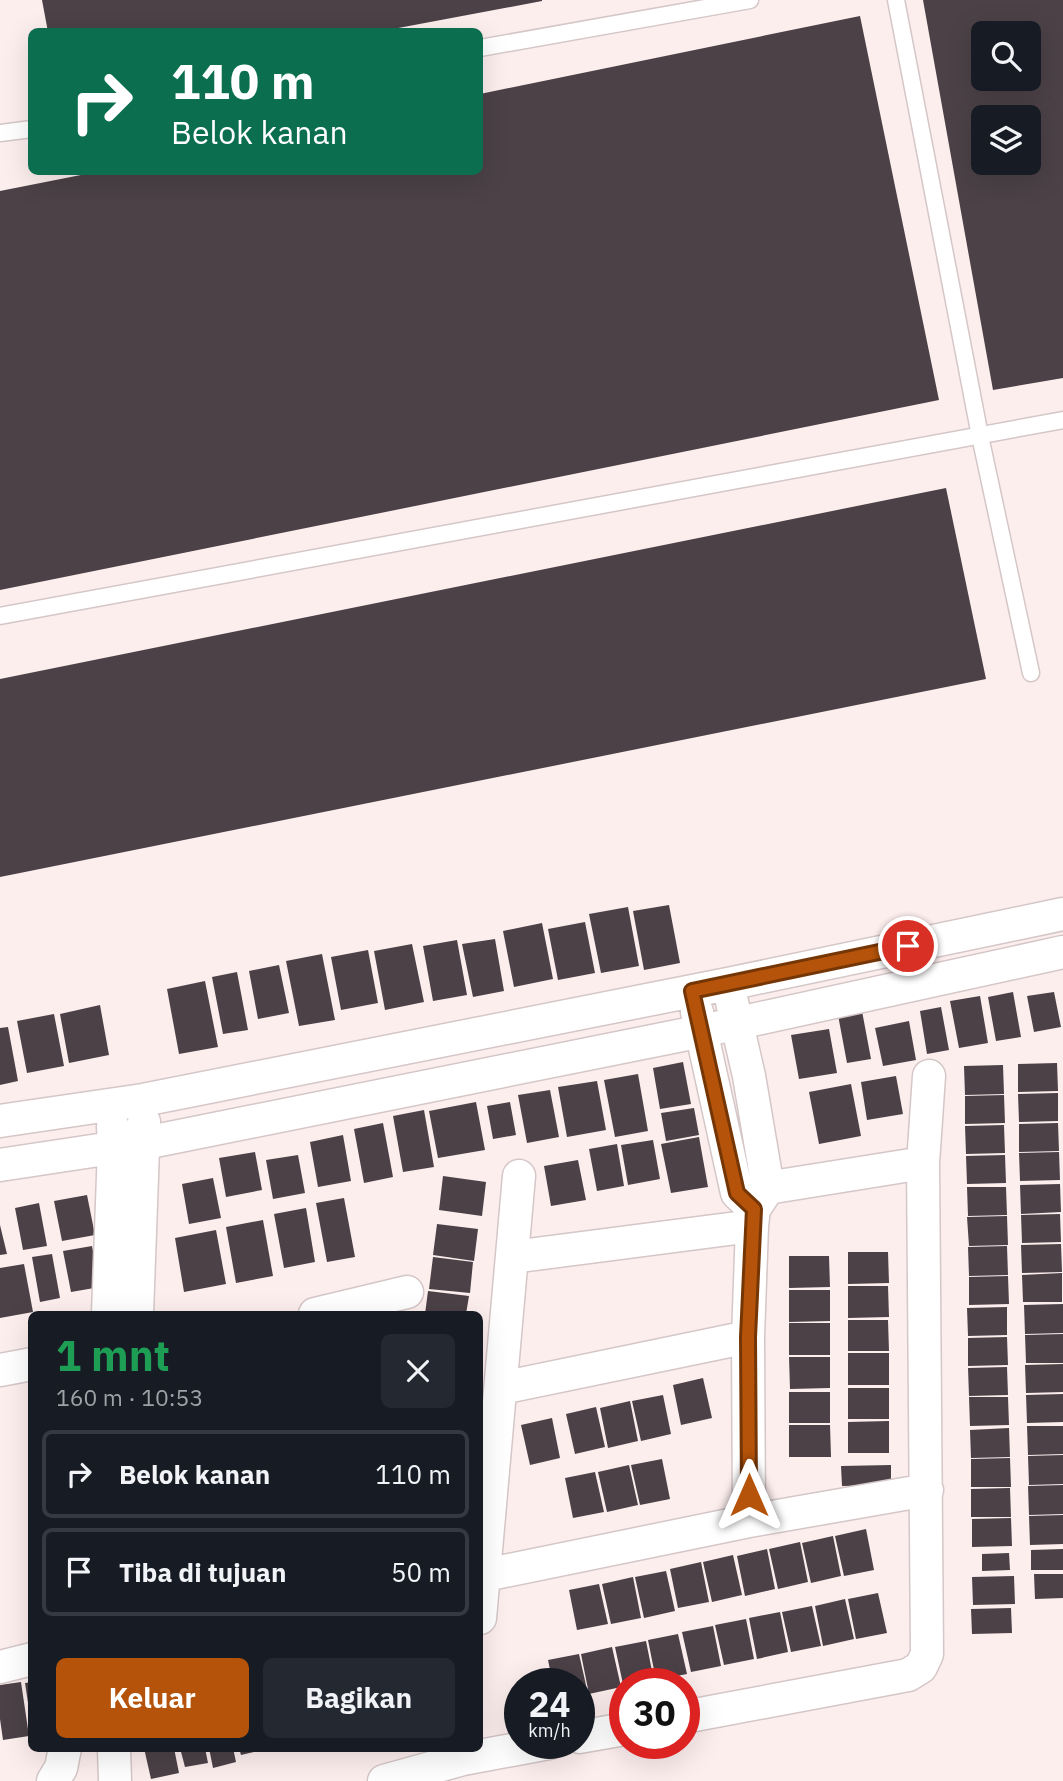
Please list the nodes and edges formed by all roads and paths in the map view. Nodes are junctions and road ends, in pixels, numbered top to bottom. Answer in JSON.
{"nodes":[{"id":1,"x":750,"y":0,"type":"edge"},
{"id":2,"x":896,"y":0,"type":"edge"},
{"id":3,"x":483,"y":47,"type":"edge"},
{"id":4,"x":28,"y":130,"type":"edge"},
{"id":5,"x":0,"y":133,"type":"edge"},
{"id":6,"x":1063,"y":420,"type":"edge"},
{"id":7,"x":980,"y":436,"type":"junction"},
{"id":8,"x":0,"y":616,"type":"edge"},
{"id":9,"x":1031,"y":673,"type":"dead end"},
{"id":10,"x":1063,"y":914,"type":"edge"},
{"id":11,"x":1063,"y":952,"type":"edge"},
{"id":12,"x":728,"y":984,"type":"junction"},
{"id":13,"x":692,"y":991,"type":"junction"},
{"id":14,"x":738,"y":1023,"type":"junction"},
{"id":15,"x":702,"y":1031,"type":"junction"},
{"id":16,"x":929,"y":1076,"type":"dead end"},
{"id":17,"x":143,"y":1100,"type":"junction"},
{"id":18,"x":112,"y":1106,"type":"junction"},
{"id":19,"x":0,"y":1121,"type":"edge"},
{"id":20,"x":145,"y":1143,"type":"junction"},
{"id":21,"x":114,"y":1148,"type":"junction"},
{"id":22,"x":923,"y":1163,"type":"junction"},
{"id":23,"x":0,"y":1165,"type":"edge"},
{"id":24,"x":519,"y":1176,"type":"dead end"},
{"id":25,"x":753,"y":1204,"type":"junction"},
{"id":26,"x":512,"y":1257,"type":"junction"},
{"id":27,"x":407,"y":1292,"type":"dead end"},
{"id":28,"x":108,"y":1311,"type":"edge"},
{"id":29,"x":137,"y":1311,"type":"edge"},
{"id":30,"x":333,"y":1311,"type":"edge"},
{"id":31,"x":748,"y":1337,"type":"junction"},
{"id":32,"x":501,"y":1388,"type":"junction"},
{"id":33,"x":927,"y":1490,"type":"junction"},
{"id":34,"x":749,"y":1521,"type":"junction"},
{"id":35,"x":485,"y":1575,"type":"junction"},
{"id":36,"x":483,"y":1592,"type":"edge"},
{"id":37,"x":28,"y":1660,"type":"edge"},
{"id":38,"x":0,"y":1667,"type":"edge"},
{"id":39,"x":700,"y":1714,"type":"edge"},
{"id":40,"x":504,"y":1749,"type":"edge"},
{"id":41,"x":64,"y":1752,"type":"edge"},
{"id":42,"x":114,"y":1752,"type":"edge"},
{"id":43,"x":483,"y":1752,"type":"edge"},
{"id":44,"x":464,"y":1754,"type":"edge"},
{"id":45,"x":53,"y":1781,"type":"edge"},
{"id":46,"x":115,"y":1781,"type":"edge"},
{"id":47,"x":384,"y":1781,"type":"edge"}],
"edges":[{"from":1,"to":3,"type":"lane"},
{"from":2,"to":7,"type":"lane"},
{"from":4,"to":5,"type":"lane"},
{"from":6,"to":7,"type":"lane"},
{"from":7,"to":8,"type":"lane"},
{"from":7,"to":9,"type":"lane"},
{"from":10,"to":12,"type":"street"},
{"from":11,"to":14,"type":"street"},
{"from":12,"to":13,"type":"street"},
{"from":12,"to":14,"type":"street"},
{"from":13,"to":15,"type":"street"},
{"from":13,"to":17,"type":"street"},
{"from":14,"to":15,"type":"street"},
{"from":14,"to":25,"type":"street"},
{"from":15,"to":20,"type":"street"},
{"from":15,"to":25,"type":"street"},
{"from":16,"to":22,"type":"street"},
{"from":17,"to":18,"type":"street"},
{"from":17,"to":20,"type":"street"},
{"from":18,"to":19,"type":"street"},
{"from":18,"to":21,"type":"street"},
{"from":20,"to":21,"type":"street"},
{"from":20,"to":29,"type":"street"},
{"from":21,"to":23,"type":"street"},
{"from":21,"to":28,"type":"street"},
{"from":22,"to":25,"type":"street"},
{"from":22,"to":33,"type":"street"},
{"from":24,"to":26,"type":"street"},
{"from":25,"to":26,"type":"street"},
{"from":25,"to":31,"type":"street"},
{"from":26,"to":32,"type":"street"},
{"from":27,"to":30,"type":"street"},
{"from":31,"to":32,"type":"street"},
{"from":31,"to":34,"type":"street"},
{"from":32,"to":35,"type":"street"},
{"from":33,"to":34,"type":"street"},
{"from":33,"to":39,"type":"street"},
{"from":34,"to":35,"type":"street"},
{"from":35,"to":36,"type":"street"},
{"from":37,"to":38,"type":"street"},
{"from":40,"to":43,"type":"street"},
{"from":41,"to":45,"type":"street"},
{"from":42,"to":46,"type":"street"},
{"from":44,"to":47,"type":"street"}]}
